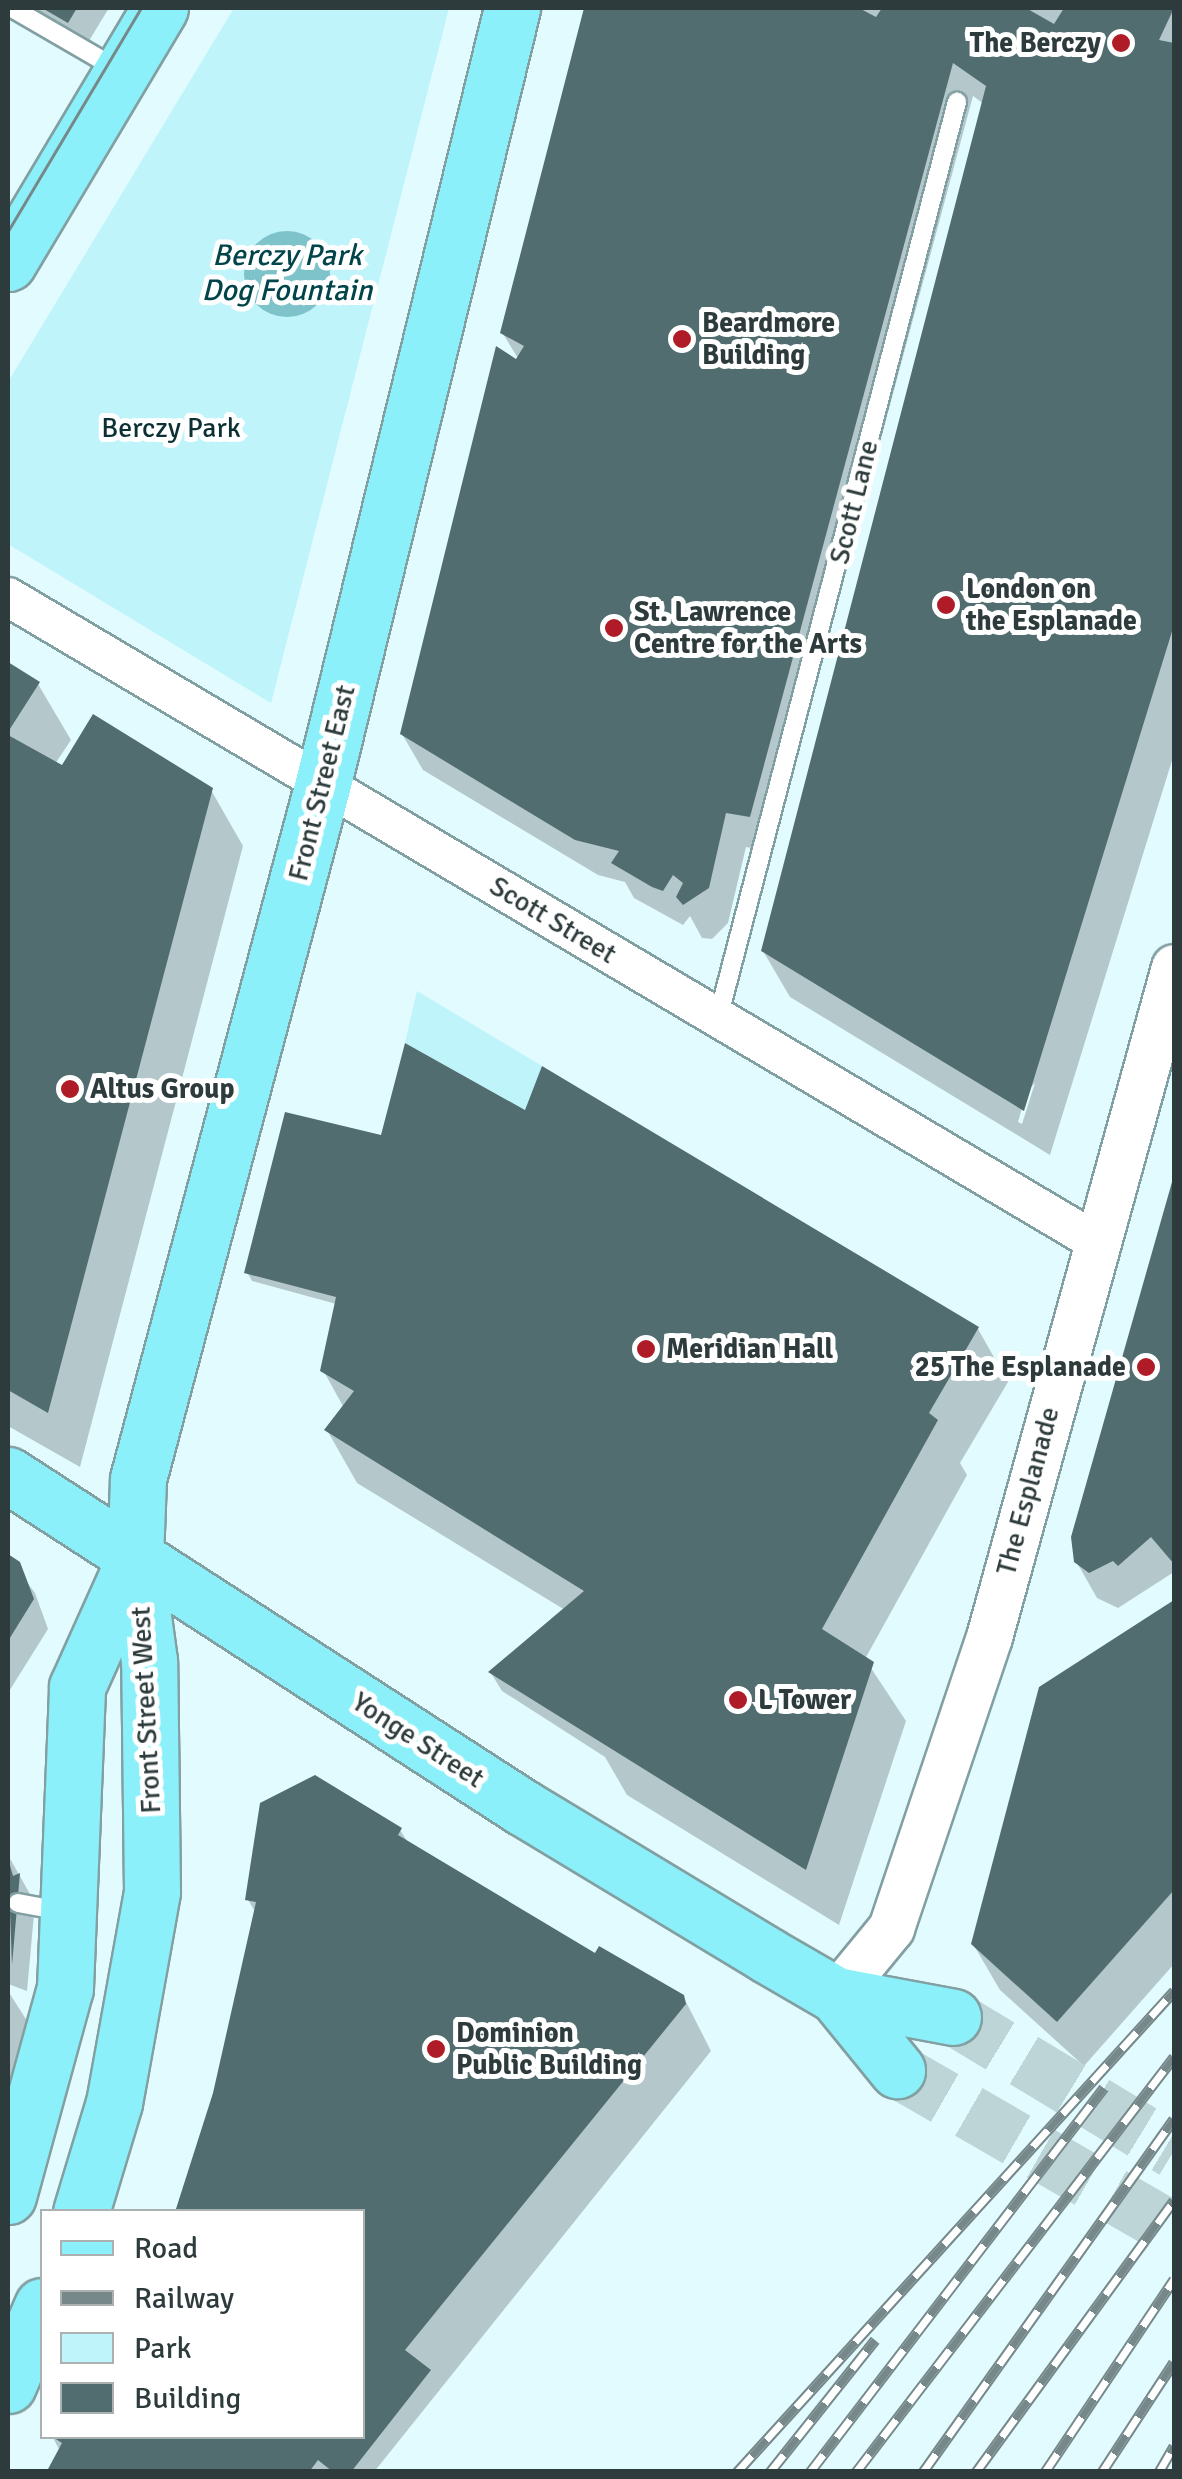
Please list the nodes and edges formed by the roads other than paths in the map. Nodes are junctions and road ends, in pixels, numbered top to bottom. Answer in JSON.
{"nodes":[{"id":1,"x":12,"y":8,"type":"edge"},
{"id":2,"x":160,"y":8,"type":"edge"},
{"id":3,"x":512,"y":8,"type":"edge"},
{"id":4,"x":122,"y":71,"type":"junction"},
{"id":5,"x":957,"y":102,"type":"dead end"},
{"id":6,"x":8,"y":262,"type":"edge"},
{"id":7,"x":8,"y":597,"type":"edge"},
{"id":8,"x":323,"y":783,"type":"junction"},
{"id":9,"x":1174,"y":967,"type":"edge"},
{"id":10,"x":718,"y":1018,"type":"junction"},
{"id":11,"x":1098,"y":1243,"type":"junction"},
{"id":12,"x":8,"y":1474,"type":"edge"},
{"id":13,"x":135,"y":1558,"type":"junction"},
{"id":14,"x":18,"y":1903,"type":"dead end"},
{"id":15,"x":71,"y":1912,"type":"junction"},
{"id":16,"x":147,"y":1921,"type":"junction"},
{"id":17,"x":836,"y":1995,"type":"junction"},
{"id":18,"x":953,"y":2017,"type":"tunnel mouth"},
{"id":19,"x":896,"y":2070,"type":"tunnel mouth"},
{"id":20,"x":8,"y":2196,"type":"edge"},
{"id":21,"x":82,"y":2209,"type":"edge"},
{"id":22,"x":40,"y":2311,"type":"edge"},
{"id":23,"x":8,"y":2385,"type":"edge"}],
"edges":[{"from":1,"to":4,"type":"lane"},
{"from":2,"to":4,"type":"main road"},
{"from":3,"to":8,"type":"main road","name":"Front Street East"},
{"from":4,"to":6,"type":"main road"},
{"from":5,"to":10,"type":"lane","name":"Scott Lane"},
{"from":7,"to":8,"type":"street","name":"Scott Street"},
{"from":8,"to":10,"type":"street","name":"Scott Street"},
{"from":8,"to":13,"type":"main road","name":"Front Street East"},
{"from":9,"to":11,"type":"street","name":"The Esplanade"},
{"from":10,"to":11,"type":"street","name":"Scott Street"},
{"from":11,"to":17,"type":"street","name":"The Esplanade"},
{"from":12,"to":13,"type":"main road","name":"Yonge Street"},
{"from":13,"to":15,"type":"main road","name":"Front Street West"},
{"from":13,"to":16,"type":"main road","name":"Front Street West"},
{"from":13,"to":17,"type":"main road","name":"Yonge Street"},
{"from":14,"to":15,"type":"lane"},
{"from":15,"to":16,"type":"main road"},
{"from":15,"to":20,"type":"main road","name":"Front Street West"},
{"from":16,"to":21,"type":"main road","name":"Front Street West"},
{"from":17,"to":18,"type":"main road","name":"Yonge Street"},
{"from":17,"to":19,"type":"main road","name":"Yonge Street"},
{"from":22,"to":23,"type":"main road"}]}
